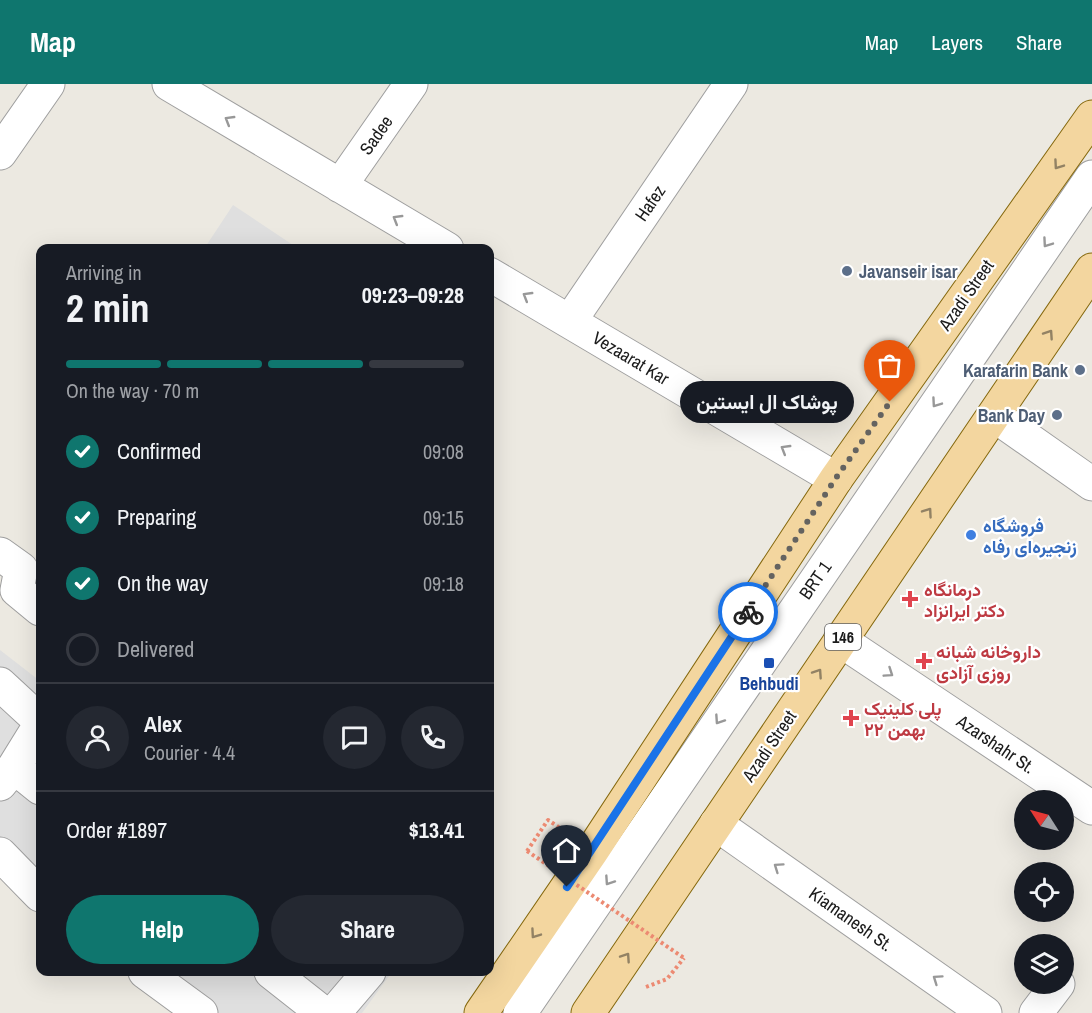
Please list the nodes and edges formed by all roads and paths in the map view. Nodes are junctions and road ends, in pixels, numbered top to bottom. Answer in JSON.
{"nodes":[{"id":1,"x":48,"y":84,"type":"edge"},
{"id":2,"x":169,"y":84,"type":"edge"},
{"id":3,"x":411,"y":84,"type":"edge"},
{"id":4,"x":731,"y":84,"type":"edge"},
{"id":5,"x":1092,"y":117,"type":"edge"},
{"id":6,"x":0,"y":153,"type":"edge"},
{"id":7,"x":1092,"y":177,"type":"edge"},
{"id":8,"x":340,"y":186,"type":"junction"},
{"id":9,"x":1092,"y":215,"type":"edge"},
{"id":10,"x":439,"y":244,"type":"edge"},
{"id":11,"x":1092,"y":270,"type":"edge"},
{"id":12,"x":494,"y":277,"type":"edge"},
{"id":13,"x":570,"y":321,"type":"junction"},
{"id":14,"x":995,"y":416,"type":"junction"},
{"id":15,"x":836,"y":478,"type":"junction"},
{"id":16,"x":1092,"y":484,"type":"edge"},
{"id":17,"x":0,"y":554,"type":"edge"},
{"id":18,"x":36,"y":606,"type":"edge"},
{"id":19,"x":840,"y":640,"type":"junction"},
{"id":20,"x":0,"y":684,"type":"edge"},
{"id":21,"x":36,"y":719,"type":"edge"},
{"id":22,"x":36,"y":729,"type":"edge"},
{"id":23,"x":7,"y":776,"type":"edge"},
{"id":24,"x":36,"y":787,"type":"edge"},
{"id":25,"x":1092,"y":808,"type":"edge"},
{"id":26,"x":548,"y":820,"type":"dead end"},
{"id":27,"x":716,"y":824,"type":"junction"},
{"id":28,"x":0,"y":854,"type":"edge"},
{"id":29,"x":36,"y":891,"type":"edge"},
{"id":30,"x":150,"y":976,"type":"edge"},
{"id":31,"x":276,"y":976,"type":"edge"},
{"id":32,"x":366,"y":976,"type":"edge"},
{"id":33,"x":668,"y":979,"type":"dead end"},
{"id":34,"x":1050,"y":994,"type":"edge"},
{"id":35,"x":596,"y":1010,"type":"edge"},
{"id":36,"x":201,"y":1013,"type":"edge"},
{"id":37,"x":323,"y":1013,"type":"edge"},
{"id":38,"x":334,"y":1013,"type":"edge"},
{"id":39,"x":481,"y":1013,"type":"edge"},
{"id":40,"x":520,"y":1013,"type":"edge"},
{"id":41,"x":547,"y":1013,"type":"edge"},
{"id":42,"x":985,"y":1013,"type":"edge"},
{"id":43,"x":1036,"y":1013,"type":"edge"}],
"edges":[{"from":1,"to":6,"type":"street"},
{"from":8,"to":2,"type":"street","one_way":true},
{"from":3,"to":8,"type":"street","name":"Sadee"},
{"from":4,"to":13,"type":"street","name":"Hafez"},
{"from":5,"to":15,"type":"main road","name":"Azadi Street","one_way":true},
{"from":7,"to":40,"type":"street","name":"BRT 1","one_way":true},
{"from":10,"to":8,"type":"street","one_way":true},
{"from":9,"to":41,"type":"street","name":"BRT 1"},
{"from":14,"to":11,"type":"main road","name":"Azadi Street","number":"146","one_way":true},
{"from":13,"to":12,"type":"street","name":"Vezaarat Kar","one_way":true},
{"from":15,"to":13,"type":"street","name":"Vezaarat Kar","one_way":true},
{"from":14,"to":16,"type":"street"},
{"from":19,"to":14,"type":"main road","name":"Azadi Street","number":"146","one_way":true},
{"from":15,"to":39,"type":"main road","name":"Azadi Street","one_way":true},
{"from":17,"to":18,"type":"street"},
{"from":19,"to":25,"type":"street","name":"Azarshahr St.","one_way":true},
{"from":27,"to":19,"type":"main road","name":"Azadi Street","number":"146","one_way":true},
{"from":20,"to":21,"type":"street"},
{"from":22,"to":23,"type":"street"},
{"from":23,"to":24,"type":"street"},
{"from":26,"to":33,"type":"path","bridge":true},
{"from":35,"to":27,"type":"main road","name":"Azadi Street","number":"146","one_way":true},
{"from":42,"to":27,"type":"street","name":"Kiamanesh St.","one_way":true},
{"from":28,"to":29,"type":"street"},
{"from":30,"to":36,"type":"street"},
{"from":31,"to":37,"type":"street"},
{"from":32,"to":38,"type":"street"},
{"from":34,"to":43,"type":"street"}]}
